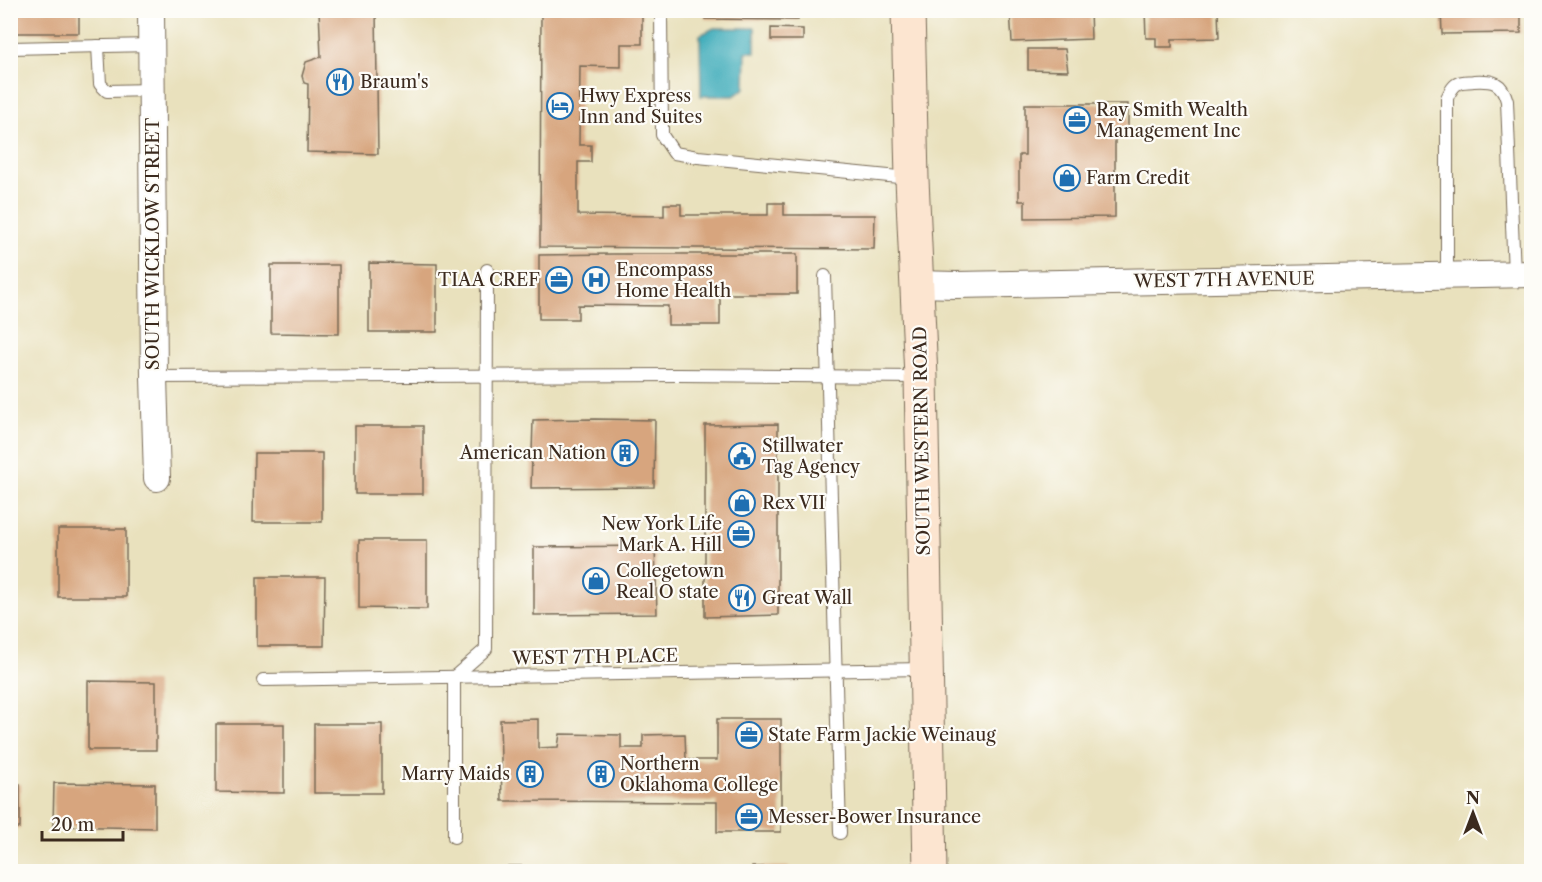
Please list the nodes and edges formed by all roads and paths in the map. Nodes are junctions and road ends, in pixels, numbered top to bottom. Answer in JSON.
{"nodes":[{"id":1,"x":151,"y":10,"type":"edge"},
{"id":2,"x":661,"y":10,"type":"edge"},
{"id":3,"x":908,"y":10,"type":"edge"},
{"id":4,"x":152,"y":45,"type":"junction"},
{"id":5,"x":98,"y":46,"type":"junction"},
{"id":6,"x":10,"y":48,"type":"edge"},
{"id":7,"x":152,"y":90,"type":"junction"},
{"id":8,"x":912,"y":179,"type":"junction"},
{"id":9,"x":487,"y":270,"type":"dead end"},
{"id":10,"x":1523,"y":274,"type":"edge"},
{"id":11,"x":825,"y":276,"type":"dead end"},
{"id":12,"x":1447,"y":276,"type":"junction"},
{"id":13,"x":917,"y":284,"type":"junction"},
{"id":14,"x":486,"y":375,"type":"junction"},
{"id":15,"x":828,"y":376,"type":"junction"},
{"id":16,"x":154,"y":377,"type":"junction"},
{"id":17,"x":921,"y":377,"type":"junction"},
{"id":18,"x":157,"y":478,"type":"dead end"},
{"id":19,"x":927,"y":669,"type":"junction"},
{"id":20,"x":835,"y":671,"type":"junction"},
{"id":21,"x":454,"y":677,"type":"junction"},
{"id":22,"x":263,"y":680,"type":"dead end"},
{"id":23,"x":840,"y":834,"type":"dead end"},
{"id":24,"x":454,"y":837,"type":"dead end"},
{"id":25,"x":930,"y":872,"type":"edge"}],
"edges":[{"from":1,"to":4,"type":"street","name":"SOUTH WICKLOW STREET"},
{"from":2,"to":8,"type":"lane"},
{"from":3,"to":8,"type":"main road","name":"SOUTH WESTERN ROAD"},
{"from":4,"to":5,"type":"lane"},
{"from":4,"to":7,"type":"street","name":"SOUTH WICKLOW STREET"},
{"from":5,"to":6,"type":"lane"},
{"from":5,"to":7,"type":"lane"},
{"from":7,"to":16,"type":"street","name":"SOUTH WICKLOW STREET"},
{"from":8,"to":13,"type":"main road","name":"SOUTH WESTERN ROAD"},
{"from":9,"to":14,"type":"lane"},
{"from":10,"to":12,"type":"street","name":"WEST 7TH AVENUE"},
{"from":10,"to":12,"type":"lane"},
{"from":11,"to":15,"type":"lane"},
{"from":12,"to":13,"type":"street","name":"WEST 7TH AVENUE"},
{"from":13,"to":17,"type":"main road","name":"SOUTH WESTERN ROAD"},
{"from":14,"to":15,"type":"lane"},
{"from":14,"to":16,"type":"lane"},
{"from":14,"to":21,"type":"lane"},
{"from":15,"to":17,"type":"lane"},
{"from":15,"to":20,"type":"lane"},
{"from":16,"to":18,"type":"street","name":"SOUTH WICKLOW STREET"},
{"from":17,"to":19,"type":"main road","name":"SOUTH WESTERN ROAD"},
{"from":19,"to":20,"type":"lane","name":"WEST 7TH PLACE"},
{"from":19,"to":25,"type":"main road","name":"SOUTH WESTERN ROAD"},
{"from":20,"to":21,"type":"lane","name":"WEST 7TH PLACE"},
{"from":20,"to":23,"type":"lane"},
{"from":21,"to":22,"type":"lane","name":"WEST 7TH PLACE"},
{"from":21,"to":24,"type":"lane"}]}
